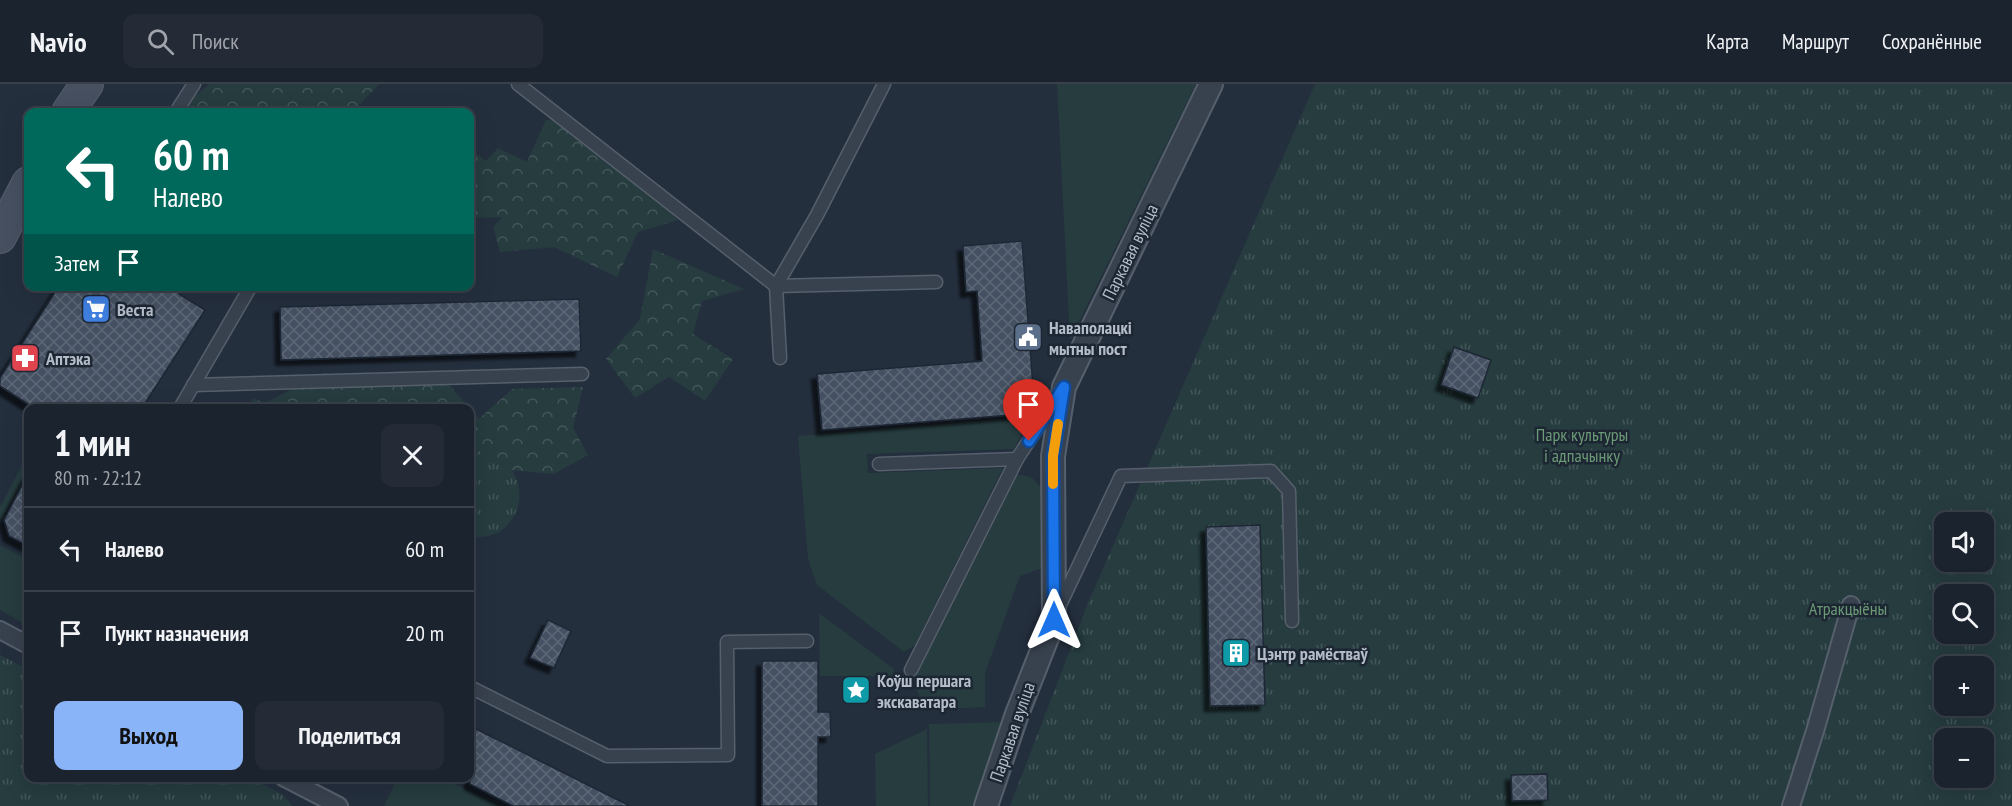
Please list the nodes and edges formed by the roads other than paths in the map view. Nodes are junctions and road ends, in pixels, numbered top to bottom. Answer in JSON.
{"nodes":[{"id":1,"x":87,"y":84,"type":"edge"},
{"id":2,"x":194,"y":84,"type":"edge"},
{"id":3,"x":518,"y":84,"type":"edge"},
{"id":4,"x":884,"y":84,"type":"edge"},
{"id":5,"x":1211,"y":84,"type":"edge"},
{"id":6,"x":72,"y":108,"type":"edge"},
{"id":7,"x":179,"y":108,"type":"edge"},
{"id":8,"x":24,"y":191,"type":"edge"},
{"id":9,"x":0,"y":237,"type":"edge"},
{"id":10,"x":936,"y":282,"type":"dead end"},
{"id":11,"x":776,"y":286,"type":"junction"},
{"id":12,"x":248,"y":291,"type":"edge"},
{"id":13,"x":780,"y":358,"type":"dead end"},
{"id":14,"x":582,"y":374,"type":"dead end"},
{"id":15,"x":193,"y":385,"type":"junction"},
{"id":16,"x":1064,"y":387,"type":"junction"},
{"id":17,"x":182,"y":404,"type":"edge"},
{"id":18,"x":1017,"y":459,"type":"junction"},
{"id":19,"x":879,"y":464,"type":"dead end"},
{"id":20,"x":1851,"y":605,"type":"dead end"},
{"id":21,"x":1054,"y":620,"type":"junction"},
{"id":22,"x":1292,"y":621,"type":"dead end"},
{"id":23,"x":0,"y":630,"type":"edge"},
{"id":24,"x":807,"y":641,"type":"dead end"},
{"id":25,"x":24,"y":643,"type":"edge"},
{"id":26,"x":911,"y":670,"type":"dead end"},
{"id":27,"x":474,"y":689,"type":"edge"},
{"id":28,"x":293,"y":782,"type":"edge"},
{"id":29,"x":339,"y":806,"type":"edge"},
{"id":30,"x":986,"y":806,"type":"edge"},
{"id":31,"x":1791,"y":806,"type":"edge"}],
"edges":[{"from":1,"to":6,"type":"main road"},
{"from":2,"to":7,"type":"lane"},
{"from":3,"to":11,"type":"lane"},
{"from":4,"to":11,"type":"lane"},
{"from":5,"to":16,"type":"street","name":"Паркавая вуліца"},
{"from":8,"to":9,"type":"main road"},
{"from":10,"to":11,"type":"lane"},
{"from":11,"to":13,"type":"lane"},
{"from":12,"to":15,"type":"lane"},
{"from":14,"to":15,"type":"lane"},
{"from":15,"to":17,"type":"lane"},
{"from":16,"to":18,"type":"lane"},
{"from":16,"to":21,"type":"street","name":"Паркавая вуліца"},
{"from":18,"to":19,"type":"lane"},
{"from":18,"to":26,"type":"lane"},
{"from":20,"to":31,"type":"street"},
{"from":21,"to":22,"type":"lane"},
{"from":21,"to":30,"type":"street","name":"Паркавая вуліца"},
{"from":23,"to":25,"type":"street"},
{"from":24,"to":27,"type":"lane"},
{"from":28,"to":29,"type":"street"}]}
